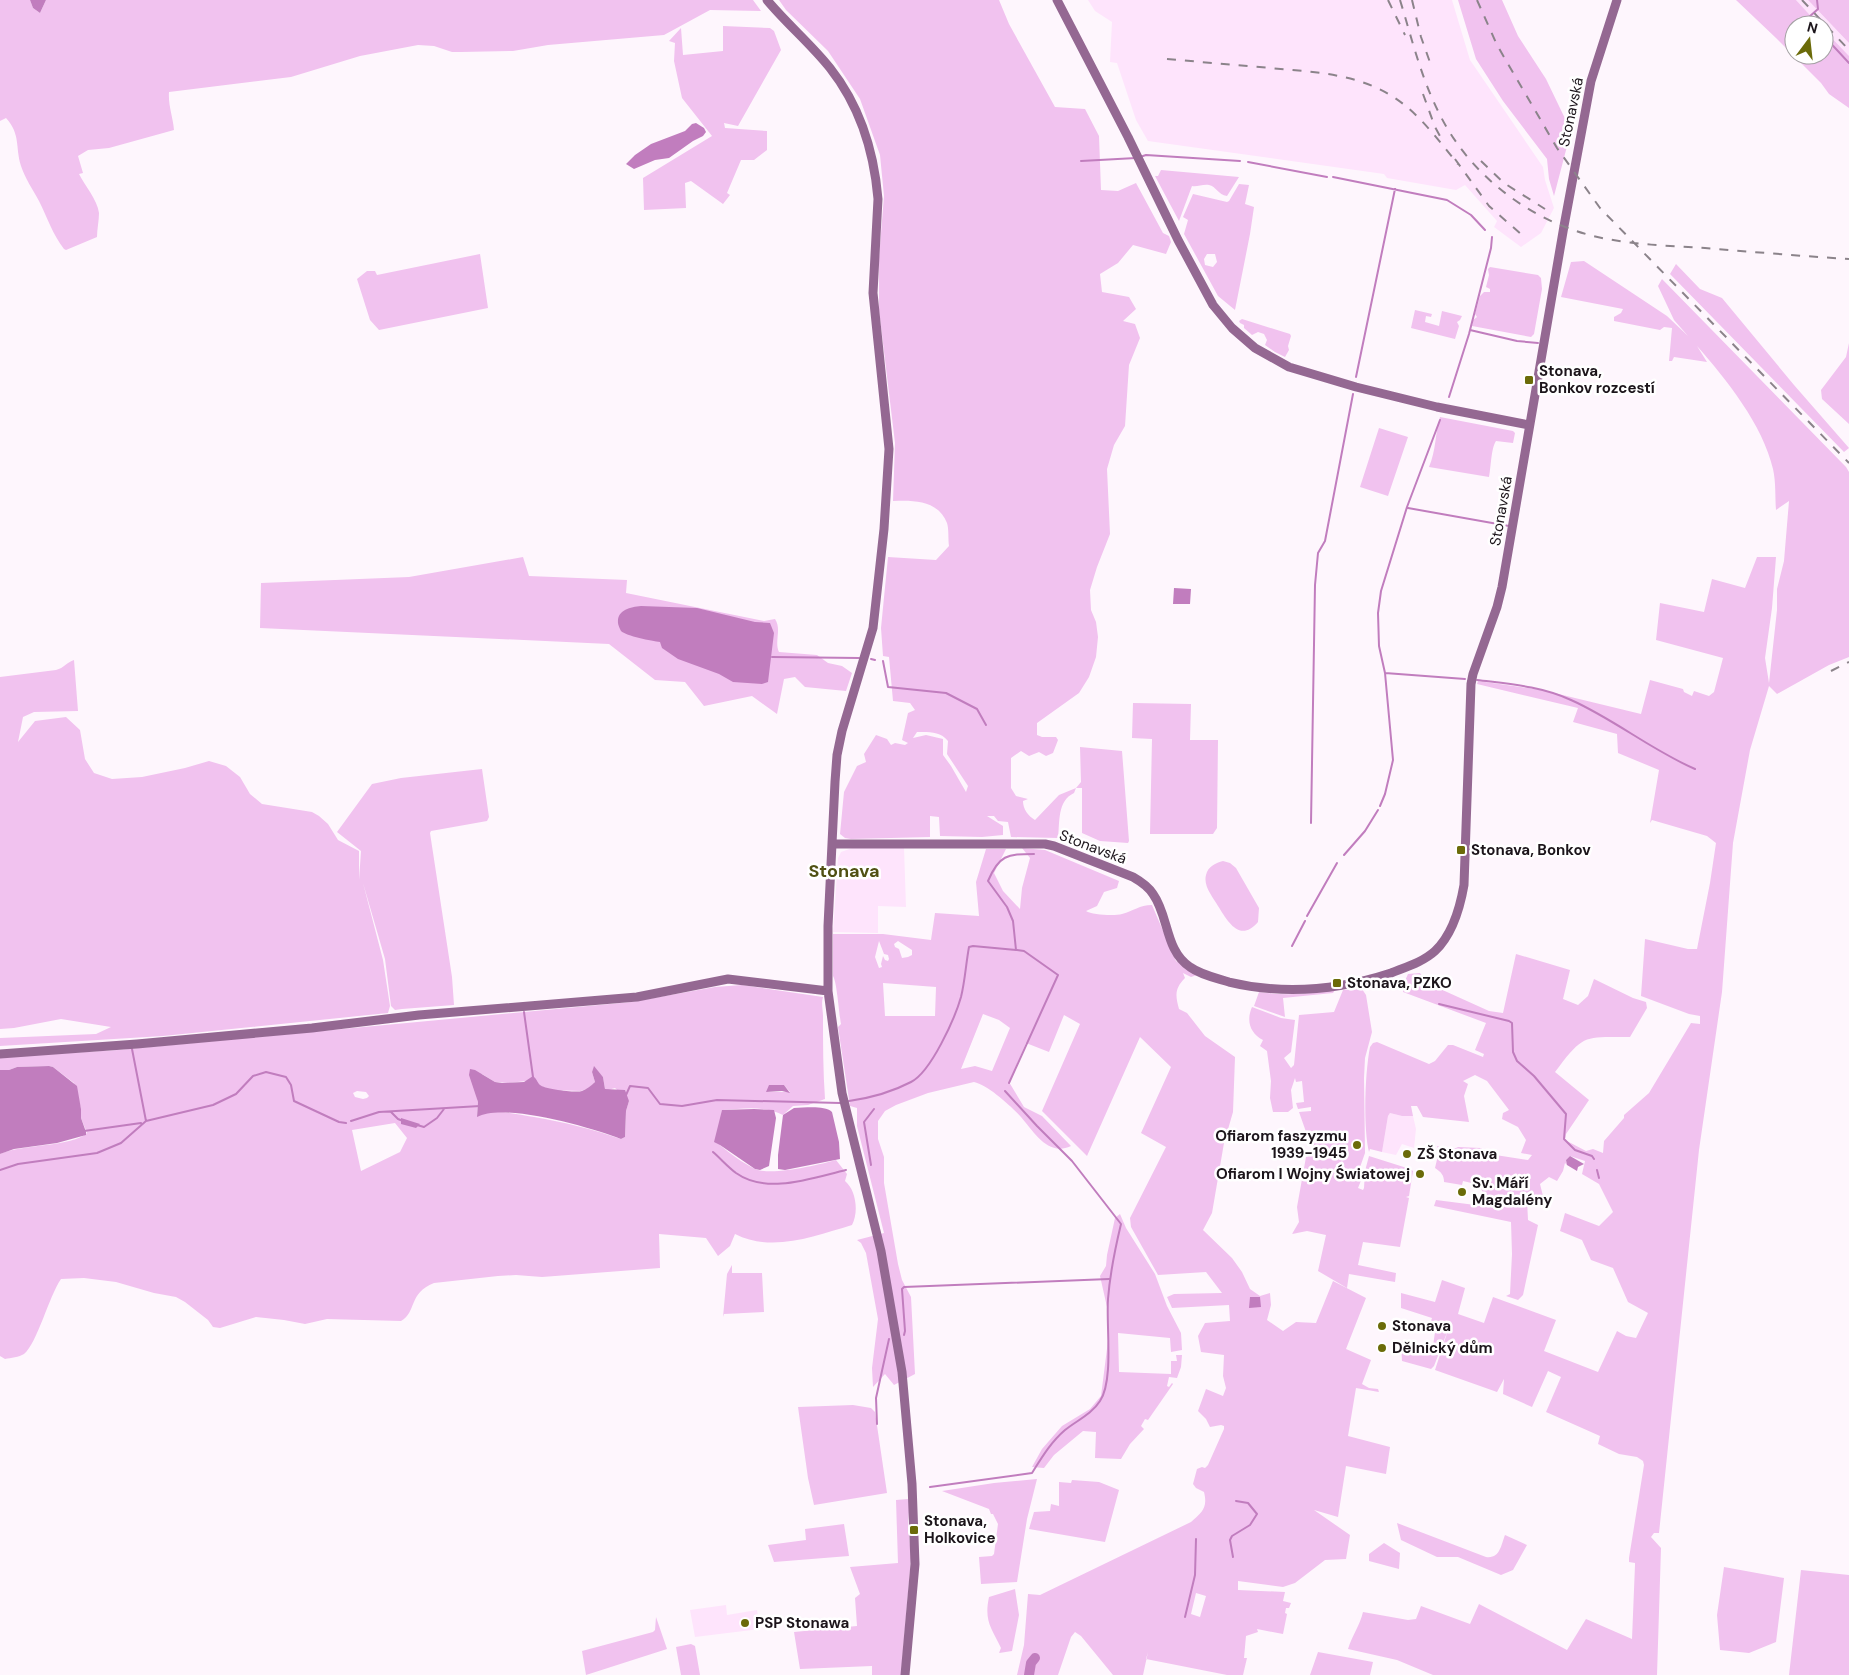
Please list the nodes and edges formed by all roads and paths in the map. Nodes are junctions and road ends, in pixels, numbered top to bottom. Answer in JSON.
{"nodes":[{"id":1,"x":767,"y":0,"type":"edge"},
{"id":2,"x":1058,"y":0,"type":"edge"},
{"id":3,"x":1617,"y":0,"type":"edge"},
{"id":4,"x":1529,"y":425,"type":"junction"},
{"id":5,"x":832,"y":844,"type":"junction"},
{"id":6,"x":828,"y":990,"type":"junction"},
{"id":7,"x":0,"y":1054,"type":"edge"},
{"id":8,"x":905,"y":1675,"type":"edge"}],
"edges":[{"from":1,"to":5,"type":"street"},
{"from":2,"to":4,"type":"street"},
{"from":3,"to":4,"type":"street","name":"Stonavská"},
{"from":4,"to":5,"type":"street","name":"Stonavská"},
{"from":5,"to":6,"type":"street"},
{"from":6,"to":7,"type":"street"},
{"from":6,"to":8,"type":"street"}]}
